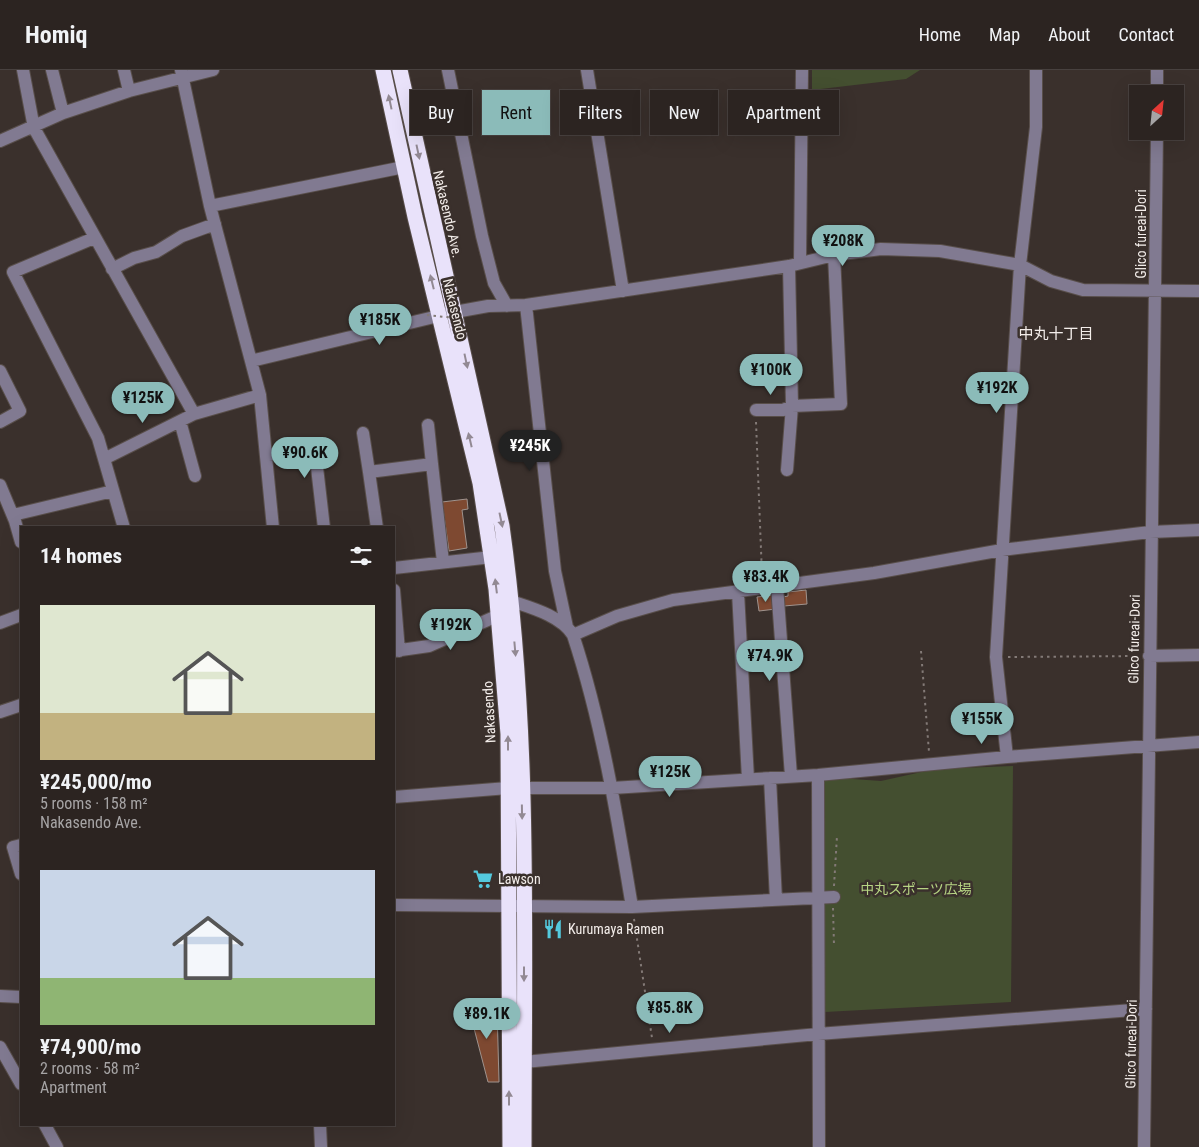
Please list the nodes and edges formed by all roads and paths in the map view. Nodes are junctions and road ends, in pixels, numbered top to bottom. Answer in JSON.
{"nodes":[{"id":1,"x":23,"y":70,"type":"edge"},
{"id":2,"x":52,"y":70,"type":"edge"},
{"id":3,"x":124,"y":70,"type":"edge"},
{"id":4,"x":213,"y":70,"type":"edge"},
{"id":5,"x":383,"y":70,"type":"edge"},
{"id":6,"x":400,"y":70,"type":"edge"},
{"id":7,"x":448,"y":70,"type":"edge"},
{"id":8,"x":587,"y":70,"type":"edge"},
{"id":9,"x":802,"y":70,"type":"edge"},
{"id":10,"x":1036,"y":70,"type":"edge"},
{"id":11,"x":1157,"y":70,"type":"edge"},
{"id":12,"x":181,"y":73,"type":"edge"},
{"id":13,"x":1157,"y":85,"type":"edge"},
{"id":14,"x":129,"y":91,"type":"junction"},
{"id":15,"x":63,"y":114,"type":"junction"},
{"id":16,"x":34,"y":128,"type":"junction"},
{"id":17,"x":1156,"y":140,"type":"edge"},
{"id":18,"x":0,"y":141,"type":"edge"},
{"id":19,"x":404,"y":167,"type":"junction"},
{"id":20,"x":210,"y":206,"type":"junction"},
{"id":21,"x":214,"y":224,"type":"junction"},
{"id":22,"x":94,"y":238,"type":"junction"},
{"id":23,"x":834,"y":255,"type":"junction"},
{"id":24,"x":795,"y":264,"type":"junction"},
{"id":25,"x":1020,"y":266,"type":"junction"},
{"id":26,"x":112,"y":269,"type":"junction"},
{"id":27,"x":623,"y":291,"type":"junction"},
{"id":28,"x":1199,"y":291,"type":"edge"},
{"id":29,"x":1156,"y":292,"type":"junction"},
{"id":30,"x":526,"y":305,"type":"junction"},
{"id":31,"x":507,"y":306,"type":"junction"},
{"id":32,"x":446,"y":315,"type":"junction"},
{"id":33,"x":251,"y":362,"type":"junction"},
{"id":34,"x":0,"y":371,"type":"edge"},
{"id":35,"x":260,"y":395,"type":"junction"},
{"id":36,"x":792,"y":406,"type":"junction"},
{"id":37,"x":756,"y":410,"type":"joint"},
{"id":38,"x":194,"y":414,"type":"junction"},
{"id":39,"x":180,"y":421,"type":"junction"},
{"id":40,"x":0,"y":422,"type":"edge"},
{"id":41,"x":428,"y":425,"type":"dead end"},
{"id":42,"x":363,"y":433,"type":"dead end"},
{"id":43,"x":266,"y":455,"type":"junction"},
{"id":44,"x":104,"y":459,"type":"junction"},
{"id":45,"x":432,"y":464,"type":"junction"},
{"id":46,"x":787,"y":470,"type":"dead end"},
{"id":47,"x":369,"y":472,"type":"junction"},
{"id":48,"x":195,"y":476,"type":"dead end"},
{"id":49,"x":0,"y":485,"type":"edge"},
{"id":50,"x":114,"y":491,"type":"junction"},
{"id":51,"x":3,"y":502,"type":"edge"},
{"id":52,"x":13,"y":514,"type":"junction"},
{"id":53,"x":123,"y":526,"type":"edge"},
{"id":54,"x":273,"y":526,"type":"edge"},
{"id":55,"x":324,"y":526,"type":"edge"},
{"id":56,"x":377,"y":526,"type":"edge"},
{"id":57,"x":1199,"y":530,"type":"edge"},
{"id":58,"x":1150,"y":532,"type":"junction"},
{"id":59,"x":20,"y":538,"type":"edge"},
{"id":60,"x":1002,"y":550,"type":"junction"},
{"id":61,"x":492,"y":557,"type":"junction"},
{"id":62,"x":443,"y":562,"type":"junction"},
{"id":63,"x":395,"y":568,"type":"edge"},
{"id":64,"x":777,"y":586,"type":"junction"},
{"id":65,"x":762,"y":588,"type":"junction"},
{"id":66,"x":738,"y":592,"type":"junction"},
{"id":67,"x":511,"y":601,"type":"junction"},
{"id":68,"x":20,"y":615,"type":"edge"},
{"id":69,"x":499,"y":615,"type":"junction"},
{"id":70,"x":395,"y":620,"type":"edge"},
{"id":71,"x":0,"y":623,"type":"edge"},
{"id":72,"x":570,"y":631,"type":"junction"},
{"id":73,"x":396,"y":651,"type":"edge"},
{"id":74,"x":921,"y":651,"type":"dead end"},
{"id":75,"x":1199,"y":655,"type":"edge"},
{"id":76,"x":1149,"y":656,"type":"junction"},
{"id":77,"x":996,"y":657,"type":"junction"},
{"id":78,"x":20,"y":705,"type":"edge"},
{"id":79,"x":0,"y":712,"type":"edge"},
{"id":80,"x":1199,"y":742,"type":"edge"},
{"id":81,"x":1149,"y":746,"type":"junction"},
{"id":82,"x":1007,"y":757,"type":"junction"},
{"id":83,"x":930,"y":764,"type":"junction"},
{"id":84,"x":818,"y":775,"type":"junction"},
{"id":85,"x":791,"y":776,"type":"junction"},
{"id":86,"x":770,"y":778,"type":"junction"},
{"id":87,"x":748,"y":779,"type":"junction"},
{"id":88,"x":515,"y":788,"type":"junction"},
{"id":89,"x":612,"y":788,"type":"junction"},
{"id":90,"x":395,"y":798,"type":"edge"},
{"id":91,"x":837,"y":836,"type":"dead end"},
{"id":92,"x":20,"y":845,"type":"edge"},
{"id":93,"x":20,"y":871,"type":"edge"},
{"id":94,"x":834,"y":892,"type":"joint"},
{"id":95,"x":818,"y":899,"type":"junction"},
{"id":96,"x":776,"y":900,"type":"junction"},
{"id":97,"x":395,"y":905,"type":"edge"},
{"id":98,"x":508,"y":906,"type":"junction"},
{"id":99,"x":524,"y":906,"type":"junction"},
{"id":100,"x":632,"y":907,"type":"junction"},
{"id":101,"x":833,"y":910,"type":"dead end"},
{"id":102,"x":834,"y":945,"type":"dead end"},
{"id":103,"x":0,"y":996,"type":"edge"},
{"id":104,"x":20,"y":996,"type":"edge"},
{"id":105,"x":1146,"y":1009,"type":"junction"},
{"id":106,"x":818,"y":1034,"type":"junction"},
{"id":107,"x":0,"y":1047,"type":"edge"},
{"id":108,"x":654,"y":1050,"type":"junction"},
{"id":109,"x":524,"y":1062,"type":"junction"},
{"id":110,"x":20,"y":1082,"type":"edge"},
{"id":111,"x":46,"y":1126,"type":"edge"},
{"id":112,"x":320,"y":1126,"type":"edge"},
{"id":113,"x":57,"y":1147,"type":"edge"},
{"id":114,"x":321,"y":1147,"type":"edge"},
{"id":115,"x":510,"y":1147,"type":"edge"},
{"id":116,"x":524,"y":1147,"type":"edge"},
{"id":117,"x":820,"y":1147,"type":"edge"},
{"id":118,"x":1144,"y":1147,"type":"edge"}],
"edges":[{"from":1,"to":16,"type":"street"},
{"from":2,"to":15,"type":"street"},
{"from":3,"to":14,"type":"street"},
{"from":4,"to":12,"type":"street"},
{"from":19,"to":5,"type":"highway","one_way":true},
{"from":6,"to":32,"type":"highway","name":"Nakasendo Ave.","one_way":true},
{"from":7,"to":31,"type":"street"},
{"from":8,"to":27,"type":"street"},
{"from":9,"to":24,"type":"street"},
{"from":10,"to":25,"type":"street"},
{"from":11,"to":13,"type":"street"},
{"from":12,"to":14,"type":"street"},
{"from":12,"to":20,"type":"street"},
{"from":14,"to":15,"type":"street"},
{"from":15,"to":16,"type":"street"},
{"from":16,"to":18,"type":"street"},
{"from":16,"to":22,"type":"street"},
{"from":17,"to":29,"type":"street","name":"Glico fureai-Dori"},
{"from":19,"to":20,"type":"street"},
{"from":32,"to":19,"type":"highway","name":"Nakasendo","one_way":true},
{"from":20,"to":21,"type":"street"},
{"from":21,"to":26,"type":"street"},
{"from":21,"to":33,"type":"street"},
{"from":22,"to":26,"type":"street"},
{"from":22,"to":44,"type":"street"},
{"from":23,"to":24,"type":"street"},
{"from":23,"to":25,"type":"street"},
{"from":23,"to":36,"type":"street"},
{"from":24,"to":27,"type":"street"},
{"from":24,"to":36,"type":"street"},
{"from":25,"to":29,"type":"street"},
{"from":25,"to":60,"type":"street"},
{"from":26,"to":38,"type":"street"},
{"from":27,"to":30,"type":"street"},
{"from":28,"to":29,"type":"street"},
{"from":29,"to":58,"type":"street","name":"Glico fureai-Dori"},
{"from":30,"to":31,"type":"street"},
{"from":30,"to":72,"type":"street"},
{"from":31,"to":32,"type":"street"},
{"from":32,"to":32,"type":"path","bridge":true},
{"from":32,"to":33,"type":"street"},
{"from":61,"to":32,"type":"highway","name":"Nakasendo","one_way":true},
{"from":32,"to":67,"type":"highway","name":"Nakasendo Ave.","one_way":true},
{"from":33,"to":35,"type":"street"},
{"from":34,"to":40,"type":"street"},
{"from":35,"to":38,"type":"street"},
{"from":35,"to":43,"type":"street"},
{"from":36,"to":37,"type":"street"},
{"from":36,"to":46,"type":"street"},
{"from":37,"to":65,"type":"path"},
{"from":38,"to":39,"type":"street"},
{"from":39,"to":44,"type":"street"},
{"from":39,"to":48,"type":"street"},
{"from":41,"to":45,"type":"street"},
{"from":42,"to":47,"type":"street"},
{"from":43,"to":54,"type":"street"},
{"from":43,"to":55,"type":"street"},
{"from":44,"to":50,"type":"street"},
{"from":45,"to":47,"type":"street"},
{"from":45,"to":62,"type":"street"},
{"from":47,"to":56,"type":"street"},
{"from":49,"to":51,"type":"street"},
{"from":50,"to":52,"type":"street"},
{"from":50,"to":53,"type":"street"},
{"from":51,"to":52,"type":"street"},
{"from":52,"to":59,"type":"street"},
{"from":57,"to":58,"type":"street"},
{"from":58,"to":60,"type":"street"},
{"from":58,"to":76,"type":"street","name":"Glico fureai-Dori"},
{"from":60,"to":64,"type":"street"},
{"from":60,"to":77,"type":"street"},
{"from":61,"to":62,"type":"street"},
{"from":69,"to":61,"type":"highway","name":"Nakasendo","one_way":true},
{"from":62,"to":63,"type":"street"},
{"from":64,"to":65,"type":"street"},
{"from":64,"to":85,"type":"street"},
{"from":65,"to":66,"type":"street"},
{"from":66,"to":72,"type":"street"},
{"from":66,"to":87,"type":"street"},
{"from":67,"to":72,"type":"street"},
{"from":67,"to":88,"type":"highway","name":"Nakasendo","one_way":true},
{"from":68,"to":71,"type":"street"},
{"from":69,"to":73,"type":"street"},
{"from":88,"to":69,"type":"highway","name":"Nakasendo","one_way":true},
{"from":70,"to":73,"type":"street"},
{"from":72,"to":89,"type":"street"},
{"from":74,"to":83,"type":"path"},
{"from":75,"to":76,"type":"street"},
{"from":76,"to":77,"type":"path"},
{"from":76,"to":81,"type":"street","name":"Glico fureai-Dori"},
{"from":77,"to":82,"type":"street"},
{"from":78,"to":79,"type":"street"},
{"from":80,"to":81,"type":"street"},
{"from":81,"to":82,"type":"street"},
{"from":81,"to":105,"type":"street","name":"Glico fureai-Dori"},
{"from":82,"to":83,"type":"street"},
{"from":83,"to":84,"type":"street"},
{"from":84,"to":85,"type":"street"},
{"from":84,"to":95,"type":"street"},
{"from":85,"to":86,"type":"street"},
{"from":86,"to":87,"type":"street"},
{"from":86,"to":96,"type":"street"},
{"from":87,"to":89,"type":"street"},
{"from":88,"to":89,"type":"street"},
{"from":88,"to":90,"type":"street"},
{"from":88,"to":98,"type":"highway","name":"Nakasendo"},
{"from":88,"to":99,"type":"highway","name":"Nakasendo","one_way":true},
{"from":89,"to":100,"type":"street"},
{"from":91,"to":94,"type":"path"},
{"from":92,"to":93,"type":"street"},
{"from":94,"to":95,"type":"street"},
{"from":95,"to":96,"type":"street"},
{"from":95,"to":106,"type":"street"},
{"from":96,"to":100,"type":"street"},
{"from":97,"to":98,"type":"street"},
{"from":98,"to":99,"type":"street"},
{"from":115,"to":98,"type":"highway","name":"Nakasendo","one_way":true},
{"from":99,"to":100,"type":"street"},
{"from":99,"to":109,"type":"highway","name":"Nakasendo","one_way":true},
{"from":100,"to":108,"type":"path"},
{"from":101,"to":102,"type":"path"},
{"from":103,"to":104,"type":"street"},
{"from":105,"to":106,"type":"street"},
{"from":105,"to":118,"type":"street","name":"Glico fureai-Dori"},
{"from":106,"to":108,"type":"street"},
{"from":106,"to":117,"type":"street"},
{"from":107,"to":110,"type":"street"},
{"from":108,"to":109,"type":"street"},
{"from":109,"to":116,"type":"highway","name":"Nakasendo"},
{"from":111,"to":113,"type":"street"},
{"from":112,"to":114,"type":"street"}]}
